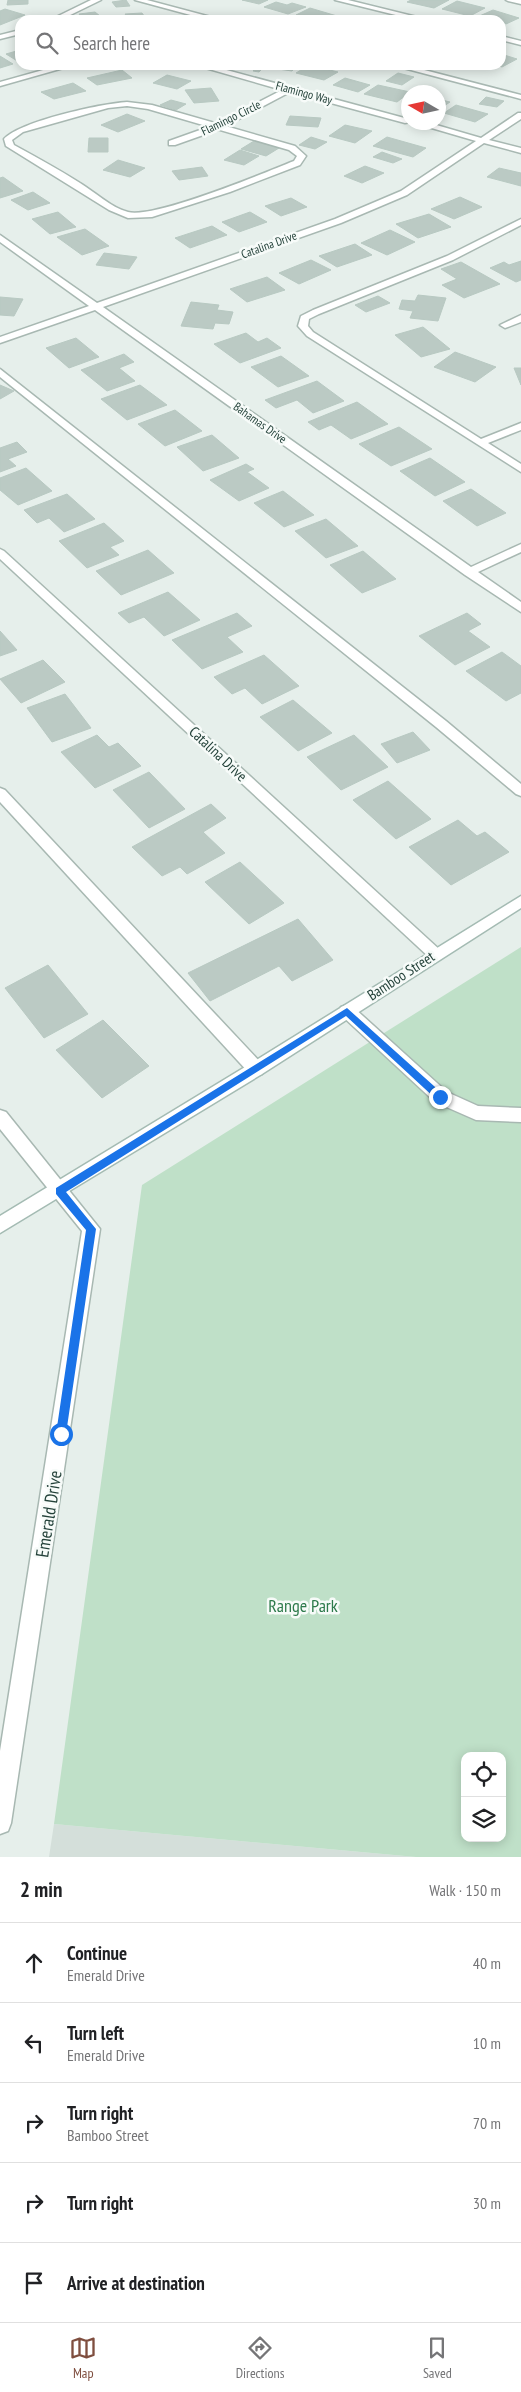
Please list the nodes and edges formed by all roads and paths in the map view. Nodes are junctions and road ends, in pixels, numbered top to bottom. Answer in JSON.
{"nodes":[{"id":1,"x":97,"y":0,"type":"edge"},
{"id":2,"x":139,"y":0,"type":"edge"},
{"id":3,"x":339,"y":0,"type":"edge"},
{"id":4,"x":510,"y":0,"type":"edge"},
{"id":5,"x":521,"y":2,"type":"edge"},
{"id":6,"x":65,"y":15,"type":"edge"},
{"id":7,"x":198,"y":15,"type":"edge"},
{"id":8,"x":404,"y":15,"type":"edge"},
{"id":9,"x":15,"y":33,"type":"edge"},
{"id":10,"x":0,"y":37,"type":"edge"},
{"id":11,"x":506,"y":39,"type":"edge"},
{"id":12,"x":521,"y":43,"type":"edge"},
{"id":13,"x":52,"y":70,"type":"edge"},
{"id":14,"x":218,"y":70,"type":"edge"},
{"id":15,"x":416,"y":70,"type":"edge"},
{"id":16,"x":0,"y":84,"type":"edge"},
{"id":17,"x":289,"y":89,"type":"junction"},
{"id":18,"x":521,"y":97,"type":"edge"},
{"id":19,"x":521,"y":115,"type":"edge"},
{"id":20,"x":401,"y":119,"type":"edge"},
{"id":21,"x":216,"y":128,"type":"junction"},
{"id":22,"x":443,"y":130,"type":"edge"},
{"id":23,"x":484,"y":141,"type":"junction"},
{"id":24,"x":172,"y":143,"type":"dead end"},
{"id":25,"x":521,"y":151,"type":"edge"},
{"id":26,"x":521,"y":222,"type":"edge"},
{"id":27,"x":0,"y":238,"type":"edge"},
{"id":28,"x":96,"y":306,"type":"junction"},
{"id":29,"x":521,"y":318,"type":"edge"},
{"id":30,"x":505,"y":326,"type":"dead end"},
{"id":31,"x":0,"y":340,"type":"edge"},
{"id":32,"x":0,"y":372,"type":"edge"},
{"id":33,"x":521,"y":426,"type":"edge"},
{"id":34,"x":480,"y":443,"type":"junction"},
{"id":35,"x":521,"y":469,"type":"edge"},
{"id":36,"x":521,"y":548,"type":"edge"},
{"id":37,"x":0,"y":553,"type":"edge"},
{"id":38,"x":469,"y":572,"type":"junction"},
{"id":39,"x":521,"y":608,"type":"edge"},
{"id":40,"x":521,"y":790,"type":"edge"},
{"id":41,"x":0,"y":793,"type":"edge"},
{"id":42,"x":521,"y":901,"type":"edge"},
{"id":43,"x":435,"y":954,"type":"junction"},
{"id":44,"x":347,"y":1011,"type":"junction"},
{"id":45,"x":256,"y":1069,"type":"junction"},
{"id":46,"x":521,"y":1115,"type":"edge"},
{"id":47,"x":0,"y":1117,"type":"edge"},
{"id":48,"x":59,"y":1191,"type":"junction"},
{"id":49,"x":0,"y":1226,"type":"edge"},
{"id":50,"x":0,"y":1823,"type":"edge"}],
"edges":[{"from":1,"to":6,"type":"street"},
{"from":2,"to":7,"type":"street"},
{"from":3,"to":8,"type":"street"},
{"from":4,"to":5,"type":"street"},
{"from":9,"to":10,"type":"street"},
{"from":11,"to":12,"type":"street"},
{"from":13,"to":16,"type":"street"},
{"from":14,"to":17,"type":"street","name":"Flamingo Way"},
{"from":15,"to":18,"type":"street"},
{"from":17,"to":20,"type":"street","name":"Flamingo Way"},
{"from":17,"to":21,"type":"street","name":"Flamingo Circle"},
{"from":19,"to":23,"type":"street","name":"Catalina Drive"},
{"from":21,"to":21,"type":"street"},
{"from":21,"to":24,"type":"street","name":"Flamingo Circle"},
{"from":22,"to":23,"type":"street"},
{"from":23,"to":25,"type":"street"},
{"from":23,"to":28,"type":"street","name":"Catalina Drive"},
{"from":26,"to":34,"type":"street"},
{"from":27,"to":28,"type":"street","name":"Bahamas Drive"},
{"from":28,"to":31,"type":"street","name":"Catalina Drive"},
{"from":28,"to":38,"type":"street","name":"Bahamas Drive"},
{"from":29,"to":30,"type":"street"},
{"from":32,"to":40,"type":"street"},
{"from":33,"to":34,"type":"street"},
{"from":34,"to":35,"type":"street"},
{"from":36,"to":38,"type":"street"},
{"from":37,"to":43,"type":"street","name":"Catalina Drive"},
{"from":38,"to":39,"type":"street","name":"Bahamas Drive"},
{"from":41,"to":45,"type":"street"},
{"from":42,"to":43,"type":"street","name":"Bamboo Street"},
{"from":43,"to":44,"type":"street","name":"Bamboo Street"},
{"from":44,"to":45,"type":"street","name":"Bamboo Street"},
{"from":44,"to":46,"type":"street"},
{"from":45,"to":48,"type":"street","name":"Bamboo Street"},
{"from":47,"to":48,"type":"street","name":"Emerald Drive"},
{"from":48,"to":49,"type":"street","name":"Bamboo Street"},
{"from":48,"to":50,"type":"street","name":"Emerald Drive"}]}
